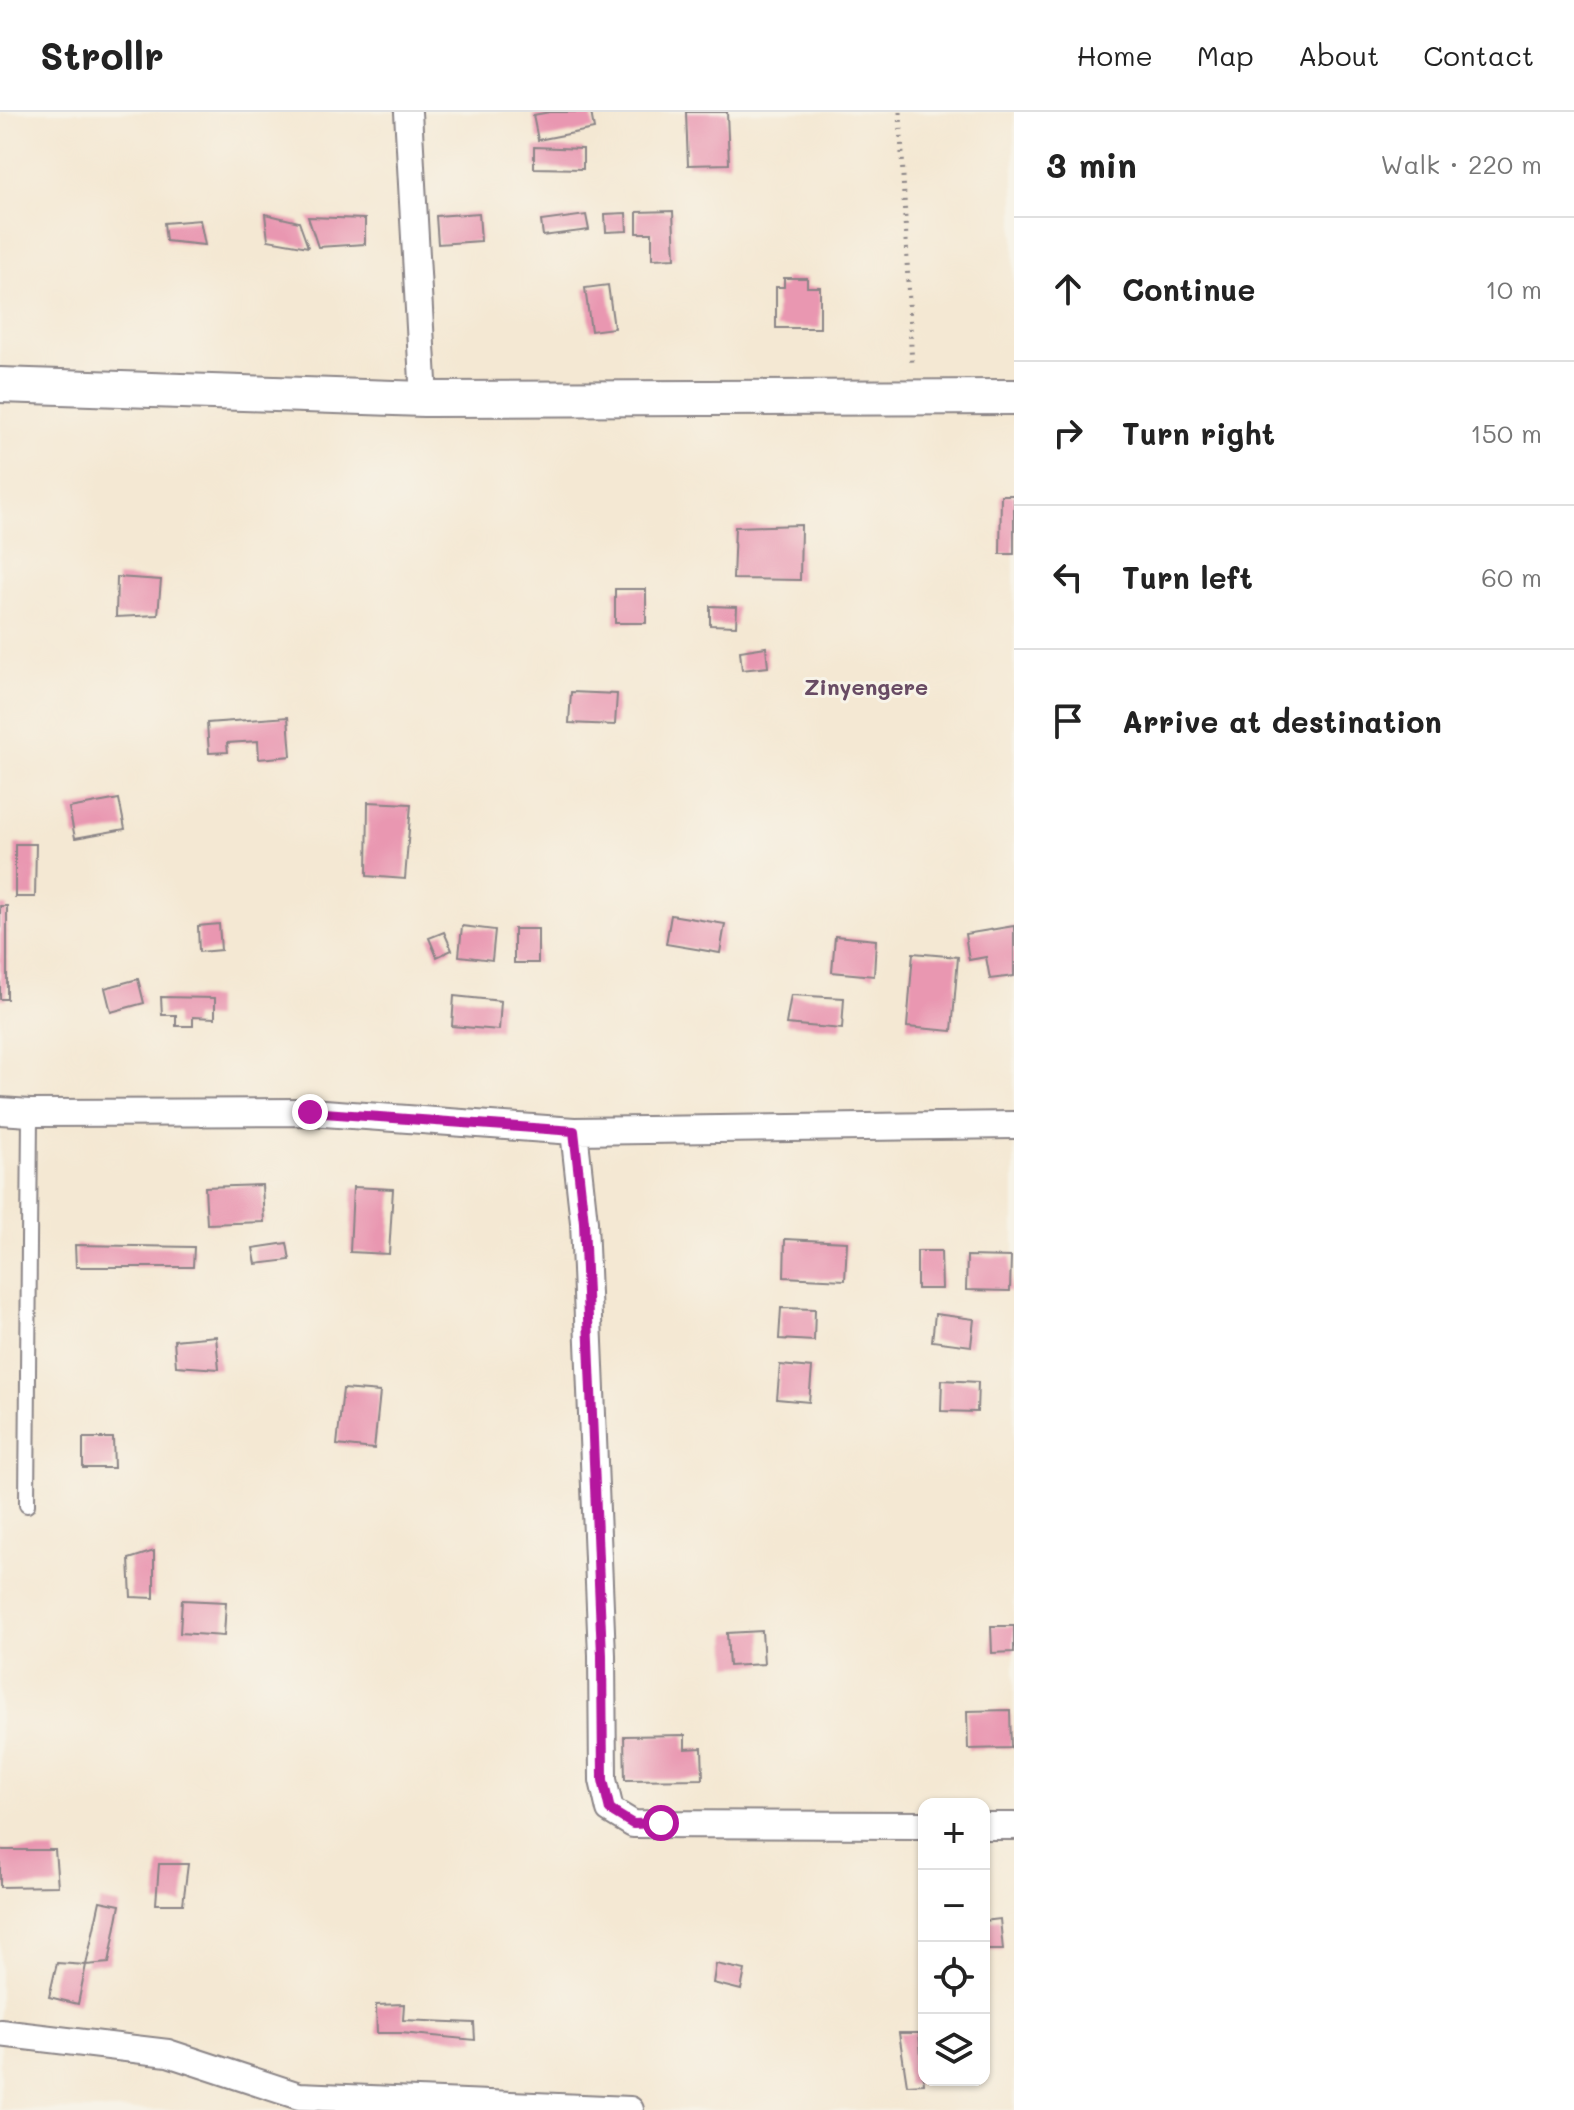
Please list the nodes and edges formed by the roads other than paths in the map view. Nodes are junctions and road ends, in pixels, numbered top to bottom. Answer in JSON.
{"nodes":[{"id":1,"x":408,"y":112,"type":"edge"},
{"id":2,"x":0,"y":385,"type":"edge"},
{"id":3,"x":1014,"y":397,"type":"edge"},
{"id":4,"x":424,"y":399,"type":"junction"},
{"id":5,"x":0,"y":1111,"type":"edge"},
{"id":6,"x":30,"y":1113,"type":"junction"},
{"id":7,"x":1014,"y":1125,"type":"edge"},
{"id":8,"x":574,"y":1131,"type":"junction"},
{"id":9,"x":27,"y":1505,"type":"dead end"},
{"id":10,"x":918,"y":1825,"type":"edge"},
{"id":11,"x":990,"y":1826,"type":"edge"},
{"id":12,"x":1014,"y":1826,"type":"edge"},
{"id":13,"x":0,"y":2033,"type":"edge"},
{"id":14,"x":369,"y":2104,"type":"edge"},
{"id":15,"x":630,"y":2110,"type":"edge"}],
"edges":[{"from":1,"to":4,"type":"street"},
{"from":2,"to":4,"type":"street"},
{"from":3,"to":4,"type":"street"},
{"from":5,"to":6,"type":"street"},
{"from":6,"to":8,"type":"street"},
{"from":6,"to":9,"type":"lane"},
{"from":7,"to":8,"type":"street"},
{"from":8,"to":10,"type":"street"},
{"from":11,"to":12,"type":"street"},
{"from":13,"to":14,"type":"street"},
{"from":14,"to":15,"type":"street"}]}
